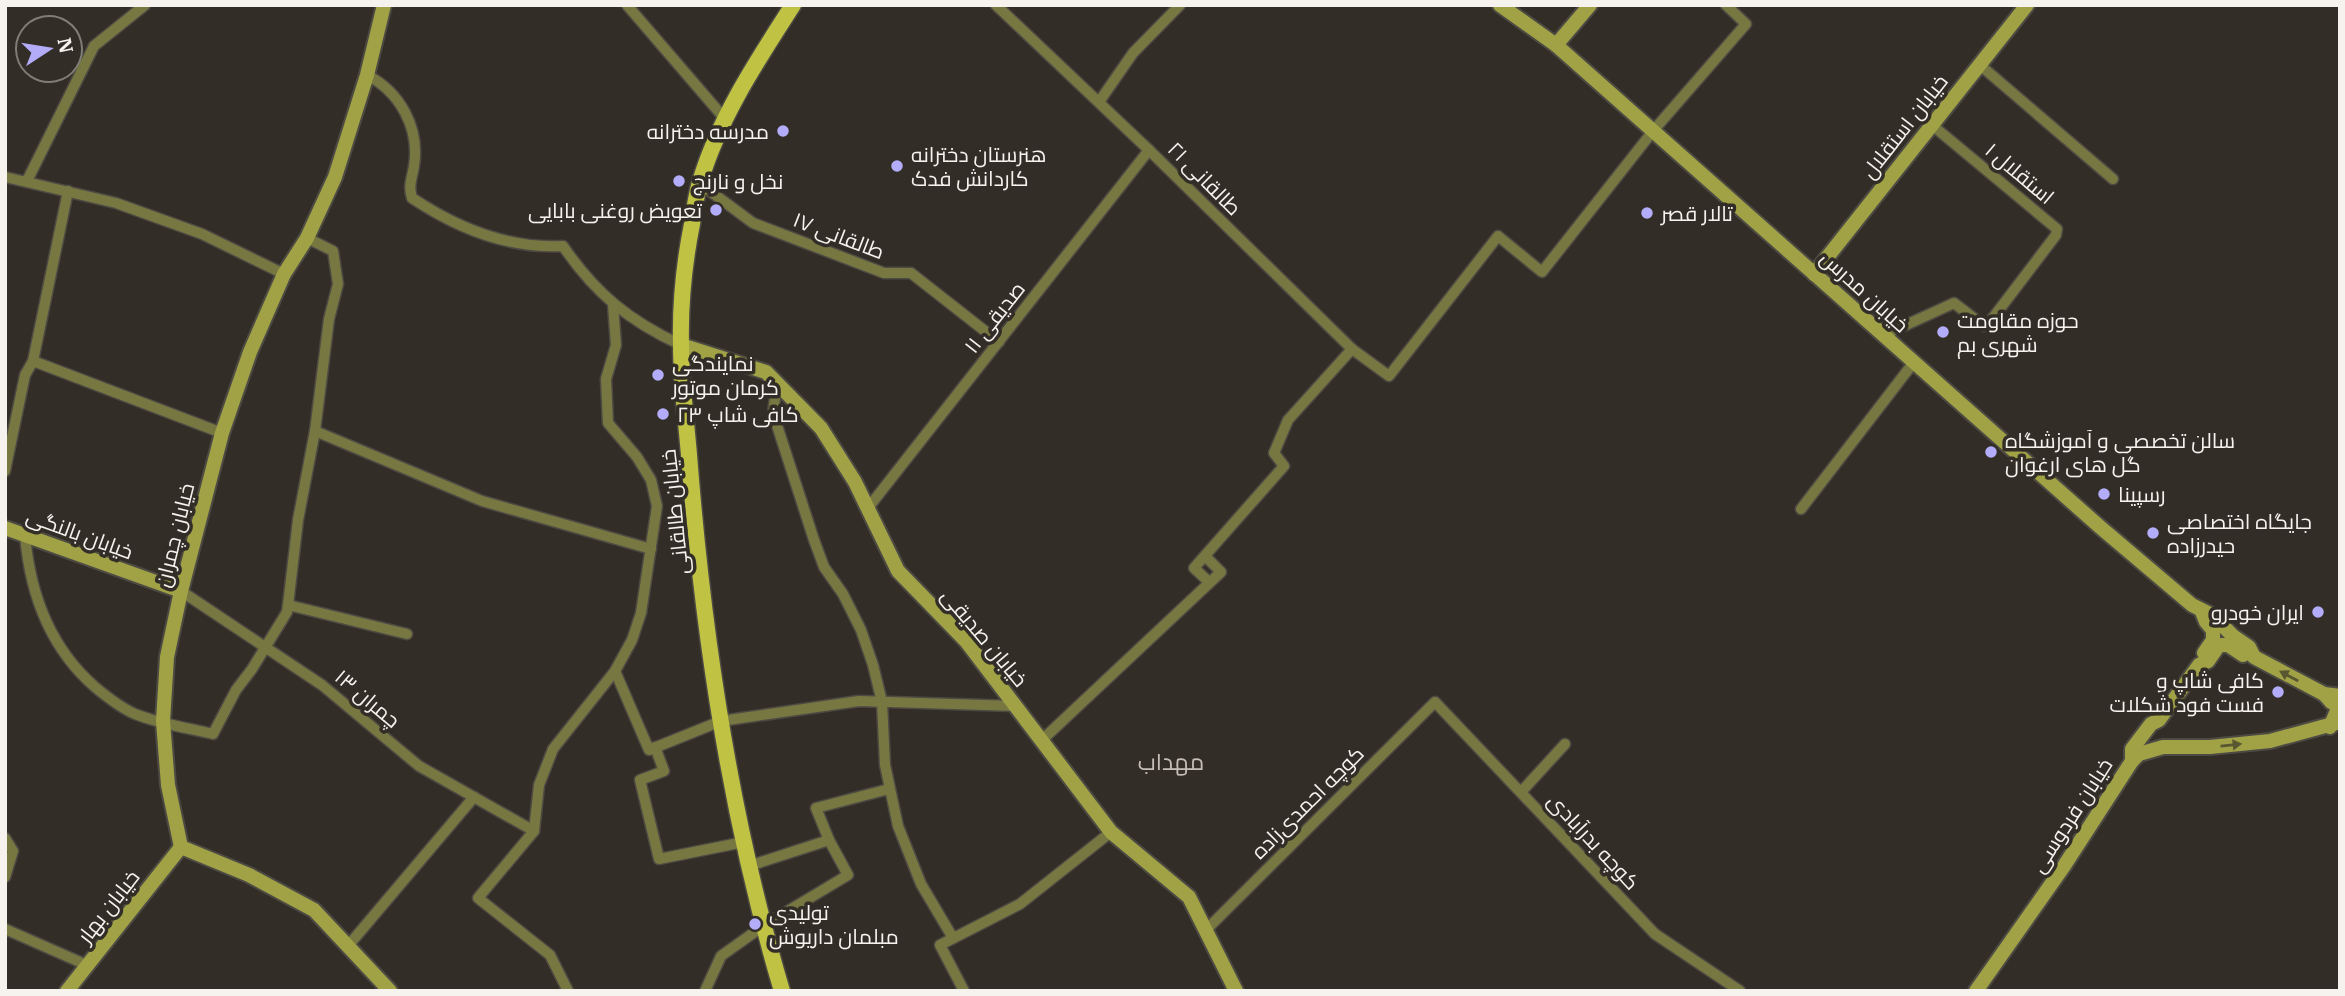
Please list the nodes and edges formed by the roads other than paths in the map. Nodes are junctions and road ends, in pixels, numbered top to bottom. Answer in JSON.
{"nodes":[{"id":1,"x":145,"y":5,"type":"edge"},
{"id":2,"x":627,"y":5,"type":"edge"},
{"id":3,"x":793,"y":5,"type":"edge"},
{"id":4,"x":996,"y":5,"type":"edge"},
{"id":5,"x":1180,"y":5,"type":"edge"},
{"id":6,"x":1500,"y":5,"type":"edge"},
{"id":7,"x":1590,"y":5,"type":"edge"},
{"id":8,"x":1726,"y":5,"type":"edge"},
{"id":9,"x":2027,"y":5,"type":"edge"},
{"id":10,"x":382,"y":6,"type":"edge"},
{"id":11,"x":1556,"y":45,"type":"junction"},
{"id":12,"x":1980,"y":65,"type":"junction"},
{"id":13,"x":367,"y":75,"type":"junction"},
{"id":14,"x":1099,"y":102,"type":"junction"},
{"id":15,"x":725,"y":119,"type":"junction"},
{"id":16,"x":1932,"y":125,"type":"junction"},
{"id":17,"x":1653,"y":131,"type":"junction"},
{"id":18,"x":1149,"y":150,"type":"junction"},
{"id":19,"x":5,"y":177,"type":"edge"},
{"id":20,"x":2113,"y":179,"type":"dead end"},
{"id":21,"x":27,"y":181,"type":"junction"},
{"id":22,"x":699,"y":183,"type":"junction"},
{"id":23,"x":68,"y":191,"type":"junction"},
{"id":24,"x":307,"y":237,"type":"junction"},
{"id":25,"x":284,"y":274,"type":"junction"},
{"id":26,"x":1814,"y":274,"type":"junction"},
{"id":27,"x":613,"y":305,"type":"junction"},
{"id":28,"x":1884,"y":335,"type":"junction"},
{"id":29,"x":999,"y":342,"type":"junction"},
{"id":30,"x":681,"y":345,"type":"junction"},
{"id":31,"x":1352,"y":349,"type":"junction"},
{"id":32,"x":33,"y":360,"type":"junction"},
{"id":33,"x":1914,"y":362,"type":"junction"},
{"id":34,"x":777,"y":383,"type":"junction"},
{"id":35,"x":315,"y":431,"type":"junction"},
{"id":36,"x":222,"y":433,"type":"junction"},
{"id":37,"x":5,"y":471,"type":"edge"},
{"id":38,"x":868,"y":508,"type":"junction"},
{"id":39,"x":1801,"y":509,"type":"dead end"},
{"id":40,"x":5,"y":527,"type":"edge"},
{"id":41,"x":25,"y":535,"type":"junction"},
{"id":42,"x":652,"y":549,"type":"junction"},
{"id":43,"x":1205,"y":556,"type":"junction"},
{"id":44,"x":1209,"y":582,"type":"junction"},
{"id":45,"x":181,"y":591,"type":"junction"},
{"id":46,"x":288,"y":605,"type":"junction"},
{"id":47,"x":2202,"y":612,"type":"junction"},
{"id":48,"x":407,"y":634,"type":"dead end"},
{"id":49,"x":265,"y":647,"type":"junction"},
{"id":50,"x":2254,"y":657,"type":"junction"},
{"id":51,"x":2199,"y":666,"type":"junction"},
{"id":52,"x":615,"y":671,"type":"junction"},
{"id":53,"x":2324,"y":694,"type":"junction"},
{"id":54,"x":2340,"y":696,"type":"edge"},
{"id":55,"x":882,"y":702,"type":"junction"},
{"id":56,"x":1436,"y":702,"type":"joint"},
{"id":57,"x":1015,"y":706,"type":"junction"},
{"id":58,"x":2159,"y":720,"type":"junction"},
{"id":59,"x":163,"y":721,"type":"junction"},
{"id":60,"x":721,"y":721,"type":"junction"},
{"id":61,"x":2335,"y":724,"type":"edge"},
{"id":62,"x":1042,"y":740,"type":"junction"},
{"id":63,"x":1565,"y":744,"type":"dead end"},
{"id":64,"x":2163,"y":747,"type":"junction"},
{"id":65,"x":652,"y":748,"type":"junction"},
{"id":66,"x":2132,"y":761,"type":"junction"},
{"id":67,"x":889,"y":789,"type":"junction"},
{"id":68,"x":1521,"y":792,"type":"junction"},
{"id":69,"x":474,"y":797,"type":"junction"},
{"id":70,"x":534,"y":831,"type":"junction"},
{"id":71,"x":1111,"y":832,"type":"junction"},
{"id":72,"x":5,"y":838,"type":"edge"},
{"id":73,"x":829,"y":840,"type":"junction"},
{"id":74,"x":744,"y":842,"type":"junction"},
{"id":75,"x":181,"y":847,"type":"junction"},
{"id":76,"x":749,"y":866,"type":"junction"},
{"id":77,"x":5,"y":877,"type":"edge"},
{"id":78,"x":763,"y":926,"type":"junction"},
{"id":79,"x":5,"y":929,"type":"edge"},
{"id":80,"x":1206,"y":930,"type":"junction"},
{"id":81,"x":953,"y":938,"type":"junction"},
{"id":82,"x":348,"y":946,"type":"junction"},
{"id":83,"x":89,"y":966,"type":"junction"},
{"id":84,"x":1977,"y":990,"type":"edge"},
{"id":85,"x":67,"y":991,"type":"edge"},
{"id":86,"x":390,"y":991,"type":"edge"},
{"id":87,"x":568,"y":991,"type":"edge"},
{"id":88,"x":705,"y":991,"type":"edge"},
{"id":89,"x":782,"y":991,"type":"edge"},
{"id":90,"x":964,"y":991,"type":"edge"},
{"id":91,"x":1236,"y":991,"type":"edge"},
{"id":92,"x":1740,"y":991,"type":"edge"}],
"edges":[{"from":1,"to":21,"type":"street"},
{"from":2,"to":15,"type":"street"},
{"from":3,"to":15,"type":"main road","name":"خیابان طالقانی"},
{"from":4,"to":14,"type":"street","name":"طالقانی ۲۱"},
{"from":5,"to":14,"type":"street"},
{"from":6,"to":11,"type":"main road","name":"خیابان مدرس"},
{"from":7,"to":11,"type":"main road"},
{"from":8,"to":17,"type":"street"},
{"from":9,"to":12,"type":"main road","name":"خیابان استقلال"},
{"from":10,"to":13,"type":"main road","name":"خیابان چمران"},
{"from":11,"to":17,"type":"main road","name":"خیابان مدرس"},
{"from":12,"to":16,"type":"main road","name":"خیابان استقلال"},
{"from":12,"to":20,"type":"street"},
{"from":13,"to":24,"type":"main road","name":"خیابان چمران"},
{"from":13,"to":27,"type":"street"},
{"from":14,"to":18,"type":"street","name":"طالقانی ۲۱"},
{"from":15,"to":22,"type":"main road","name":"خیابان طالقانی"},
{"from":16,"to":26,"type":"main road","name":"خیابان استقلال"},
{"from":16,"to":28,"type":"street","name":"استقلال ۱"},
{"from":17,"to":26,"type":"main road","name":"خیابان مدرس"},
{"from":17,"to":31,"type":"street","name":"طالقانی ۲۱"},
{"from":18,"to":29,"type":"street","name":"صدیقی ۱۱"},
{"from":18,"to":31,"type":"street","name":"طالقانی ۲۱"},
{"from":19,"to":21,"type":"street"},
{"from":21,"to":23,"type":"street"},
{"from":22,"to":29,"type":"street","name":"طالقانی ۱۷"},
{"from":22,"to":30,"type":"main road","name":"خیابان طالقانی"},
{"from":23,"to":25,"type":"street"},
{"from":23,"to":32,"type":"street"},
{"from":24,"to":25,"type":"main road","name":"خیابان چمران"},
{"from":24,"to":35,"type":"street"},
{"from":25,"to":36,"type":"main road","name":"خیابان چمران"},
{"from":26,"to":28,"type":"main road","name":"خیابان مدرس"},
{"from":27,"to":30,"type":"street"},
{"from":27,"to":42,"type":"street"},
{"from":28,"to":33,"type":"main road","name":"خیابان مدرس"},
{"from":29,"to":38,"type":"street","name":"صدیقی ۱۱"},
{"from":30,"to":34,"type":"main road","name":"خیابان صدیقی"},
{"from":30,"to":60,"type":"main road","name":"خیابان طالقانی"},
{"from":31,"to":43,"type":"street"},
{"from":32,"to":36,"type":"street"},
{"from":32,"to":37,"type":"street"},
{"from":33,"to":39,"type":"street"},
{"from":33,"to":47,"type":"main road","name":"خیابان مدرس"},
{"from":34,"to":38,"type":"main road","name":"خیابان صدیقی"},
{"from":34,"to":55,"type":"street"},
{"from":35,"to":42,"type":"street"},
{"from":35,"to":46,"type":"street"},
{"from":36,"to":45,"type":"main road","name":"خیابان چمران"},
{"from":38,"to":57,"type":"main road","name":"خیابان صدیقی"},
{"from":40,"to":41,"type":"main road","name":"خیابان بالنگی"},
{"from":41,"to":45,"type":"main road","name":"خیابان بالنگی"},
{"from":41,"to":59,"type":"street"},
{"from":42,"to":52,"type":"street"},
{"from":43,"to":44,"type":"street"},
{"from":43,"to":44,"type":"street"},
{"from":44,"to":62,"type":"street"},
{"from":45,"to":49,"type":"street","name":"چمران ۱۳"},
{"from":45,"to":59,"type":"main road","name":"خیابان چمران"},
{"from":46,"to":48,"type":"street"},
{"from":46,"to":49,"type":"street"},
{"from":47,"to":50,"type":"main road","name":"خیابان مدرس"},
{"from":47,"to":51,"type":"main road"},
{"from":49,"to":59,"type":"street"},
{"from":49,"to":69,"type":"street","name":"چمران ۱۳"},
{"from":50,"to":51,"type":"main road"},
{"from":53,"to":50,"type":"main road","name":"خیابان مدرس","one_way":true},
{"from":51,"to":58,"type":"main road","name":"خیابان فردوسی"},
{"from":52,"to":65,"type":"street"},
{"from":52,"to":70,"type":"street"},
{"from":53,"to":54,"type":"main road","name":"خیابان مدرس"},
{"from":53,"to":61,"type":"main road"},
{"from":55,"to":57,"type":"street"},
{"from":55,"to":60,"type":"street"},
{"from":55,"to":67,"type":"street"},
{"from":56,"to":68,"type":"street","name":"کوچه بدرآبادی"},
{"from":56,"to":80,"type":"street","name":"کوچه احمدی‌زاده"},
{"from":57,"to":62,"type":"main road","name":"خیابان صدیقی"},
{"from":58,"to":64,"type":"main road"},
{"from":58,"to":66,"type":"main road","name":"خیابان فردوسی"},
{"from":59,"to":75,"type":"main road","name":"خیابان چمران"},
{"from":60,"to":65,"type":"street"},
{"from":60,"to":74,"type":"main road","name":"خیابان طالقانی"},
{"from":64,"to":61,"type":"main road","one_way":true},
{"from":62,"to":71,"type":"main road","name":"خیابان صدیقی"},
{"from":63,"to":68,"type":"street"},
{"from":64,"to":66,"type":"main road"},
{"from":65,"to":74,"type":"street"},
{"from":66,"to":84,"type":"main road","name":"خیابان فردوسی"},
{"from":67,"to":73,"type":"street"},
{"from":67,"to":81,"type":"street"},
{"from":68,"to":92,"type":"street","name":"کوچه بدرآبادی"},
{"from":69,"to":70,"type":"street","name":"چمران ۱۳"},
{"from":69,"to":82,"type":"street"},
{"from":70,"to":87,"type":"street"},
{"from":71,"to":80,"type":"main road","name":"خیابان صدیقی"},
{"from":71,"to":81,"type":"street"},
{"from":72,"to":77,"type":"street"},
{"from":73,"to":76,"type":"street"},
{"from":73,"to":78,"type":"street"},
{"from":74,"to":76,"type":"main road","name":"خیابان طالقانی"},
{"from":75,"to":82,"type":"main road"},
{"from":75,"to":83,"type":"main road","name":"خیابان بهار"},
{"from":76,"to":78,"type":"main road","name":"خیابان طالقانی"},
{"from":78,"to":88,"type":"street"},
{"from":78,"to":89,"type":"main road","name":"خیابان طالقانی"},
{"from":79,"to":83,"type":"street"},
{"from":80,"to":91,"type":"main road","name":"خیابان صدیقی"},
{"from":81,"to":90,"type":"street"},
{"from":82,"to":86,"type":"main road"},
{"from":83,"to":85,"type":"main road","name":"خیابان بهار"}]}
